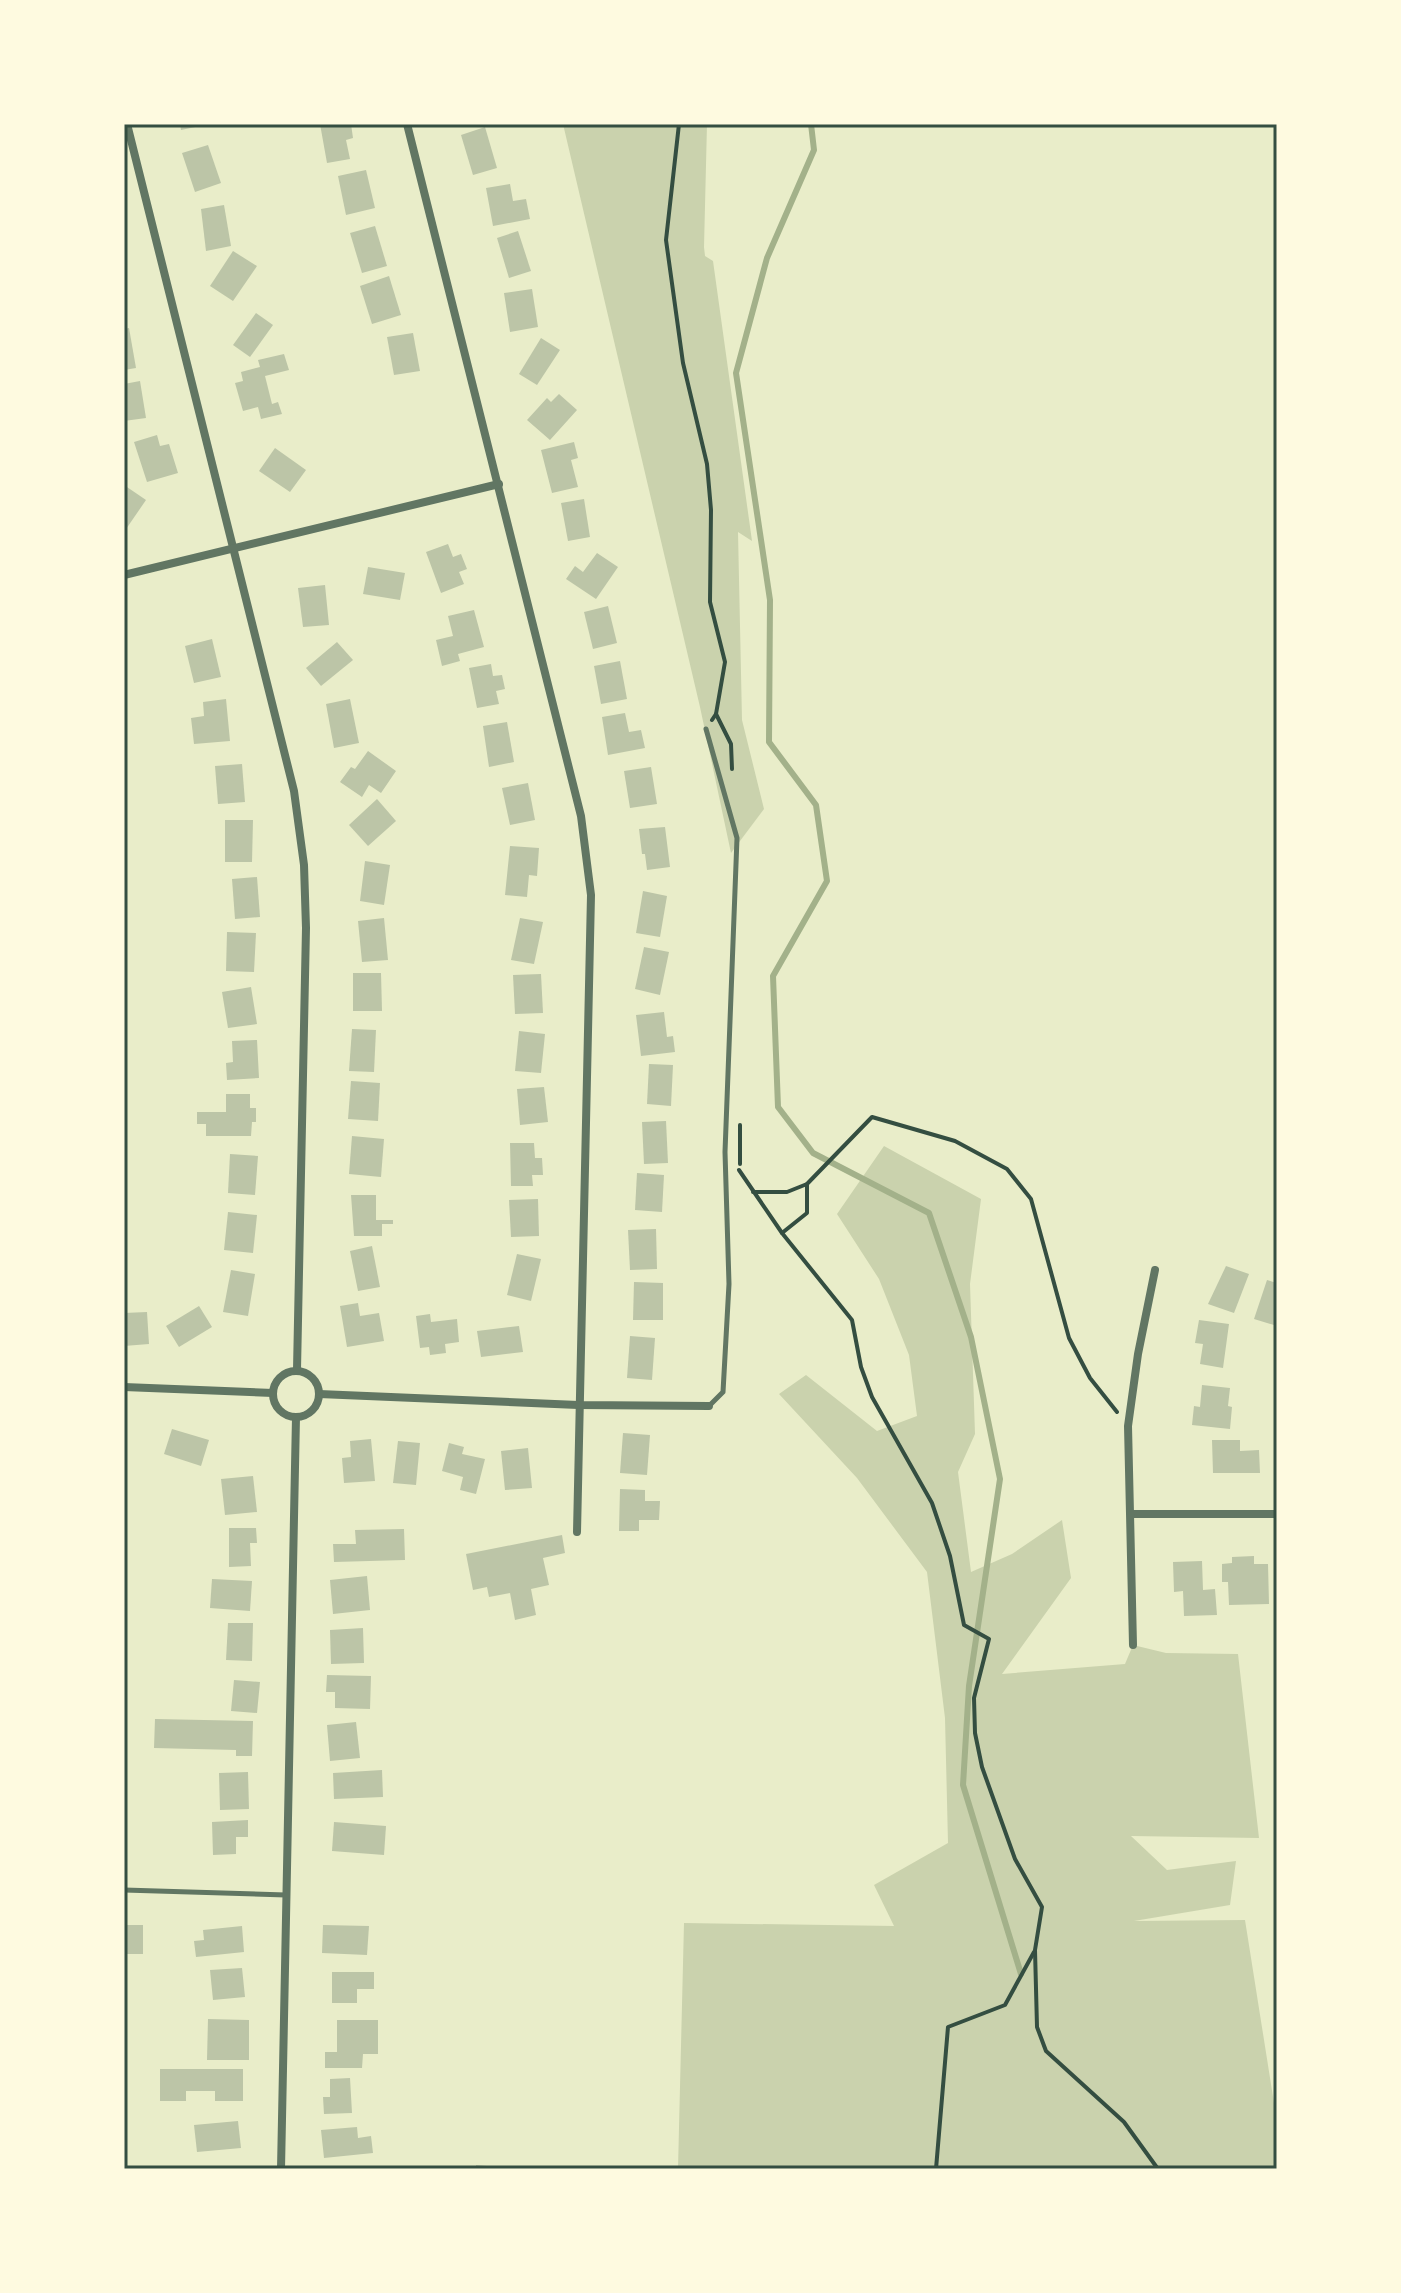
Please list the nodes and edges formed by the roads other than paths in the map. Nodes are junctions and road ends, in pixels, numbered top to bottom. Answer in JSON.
{"nodes":[{"id":1,"x":127,"y":124,"type":"edge"},
{"id":2,"x":407,"y":124,"type":"edge"},
{"id":3,"x":499,"y":484,"type":"junction"},
{"id":4,"x":234,"y":549,"type":"junction"},
{"id":5,"x":124,"y":575,"type":"edge"},
{"id":6,"x":706,"y":729,"type":"dead end"},
{"id":7,"x":1155,"y":1270,"type":"dead end"},
{"id":8,"x":297,"y":1370,"type":"junction"},
{"id":9,"x":124,"y":1387,"type":"edge"},
{"id":10,"x":273,"y":1393,"type":"junction"},
{"id":11,"x":319,"y":1394,"type":"junction"},
{"id":12,"x":578,"y":1405,"type":"junction"},
{"id":13,"x":709,"y":1406,"type":"joint"},
{"id":14,"x":296,"y":1417,"type":"junction"},
{"id":15,"x":1132,"y":1514,"type":"junction"},
{"id":16,"x":1277,"y":1514,"type":"edge"},
{"id":17,"x":577,"y":1532,"type":"dead end"},
{"id":18,"x":1133,"y":1645,"type":"dead end"},
{"id":19,"x":124,"y":1890,"type":"edge"},
{"id":20,"x":286,"y":1895,"type":"junction"},
{"id":21,"x":281,"y":2169,"type":"edge"}],
"edges":[{"from":1,"to":4,"type":"street"},
{"from":2,"to":3,"type":"street"},
{"from":3,"to":4,"type":"street"},
{"from":3,"to":12,"type":"street"},
{"from":4,"to":5,"type":"street"},
{"from":4,"to":8,"type":"street"},
{"from":6,"to":13,"type":"lane"},
{"from":7,"to":15,"type":"street"},
{"from":8,"to":10,"type":"street"},
{"from":8,"to":11,"type":"street"},
{"from":9,"to":10,"type":"street"},
{"from":10,"to":14,"type":"street"},
{"from":11,"to":12,"type":"street"},
{"from":11,"to":14,"type":"street"},
{"from":12,"to":13,"type":"street"},
{"from":12,"to":17,"type":"street"},
{"from":14,"to":20,"type":"street"},
{"from":15,"to":16,"type":"street"},
{"from":15,"to":18,"type":"street"},
{"from":19,"to":20,"type":"lane"},
{"from":20,"to":21,"type":"street"}]}
